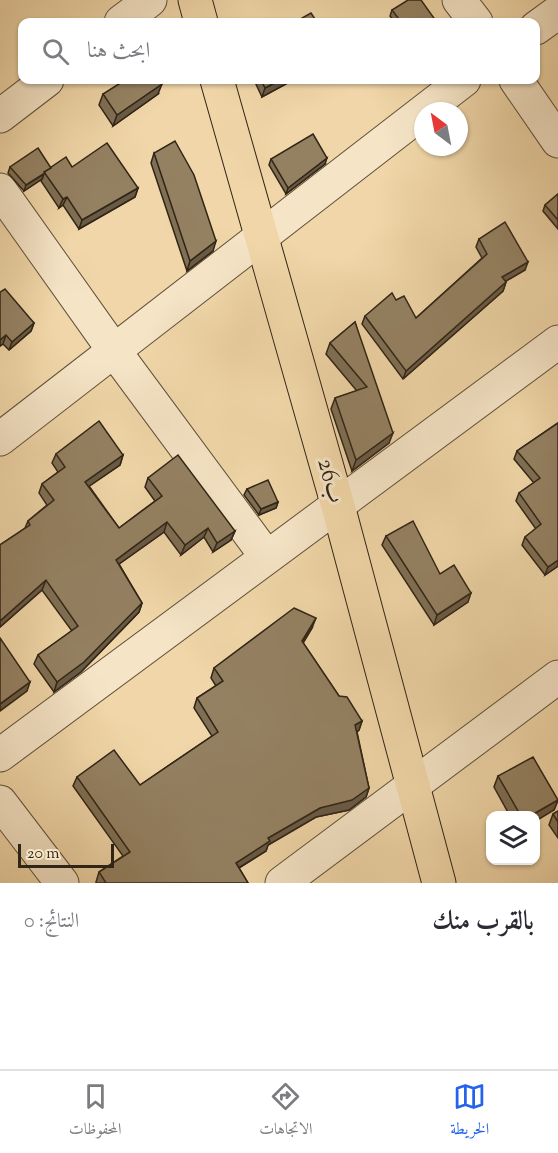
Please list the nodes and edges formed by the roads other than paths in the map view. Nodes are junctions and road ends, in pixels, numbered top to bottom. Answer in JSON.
{"nodes":[{"id":1,"x":150,"y":0,"type":"edge"},
{"id":2,"x":195,"y":0,"type":"edge"},
{"id":3,"x":459,"y":0,"type":"edge"},
{"id":4,"x":558,"y":12,"type":"edge"},
{"id":5,"x":126,"y":18,"type":"edge"},
{"id":6,"x":200,"y":18,"type":"edge"},
{"id":7,"x":473,"y":18,"type":"edge"},
{"id":8,"x":540,"y":25,"type":"edge"},
{"id":9,"x":42,"y":84,"type":"edge"},
{"id":10,"x":218,"y":84,"type":"edge"},
{"id":11,"x":459,"y":84,"type":"edge"},
{"id":12,"x":519,"y":84,"type":"edge"},
{"id":13,"x":0,"y":116,"type":"edge"},
{"id":14,"x":558,"y":141,"type":"edge"},
{"id":15,"x":0,"y":190,"type":"edge"},
{"id":16,"x":260,"y":236,"type":"junction"},
{"id":17,"x":558,"y":342,"type":"edge"},
{"id":18,"x":115,"y":352,"type":"junction"},
{"id":19,"x":0,"y":439,"type":"edge"},
{"id":20,"x":338,"y":506,"type":"junction"},
{"id":21,"x":266,"y":556,"type":"junction"},
{"id":22,"x":558,"y":677,"type":"edge"},
{"id":23,"x":0,"y":755,"type":"edge"},
{"id":24,"x":414,"y":785,"type":"junction"},
{"id":25,"x":0,"y":802,"type":"edge"},
{"id":26,"x":62,"y":883,"type":"edge"},
{"id":27,"x":282,"y":883,"type":"edge"},
{"id":28,"x":439,"y":883,"type":"edge"}],
"edges":[{"from":1,"to":5,"type":"street"},
{"from":2,"to":6,"type":"highway"},
{"from":3,"to":7,"type":"street"},
{"from":4,"to":8,"type":"street"},
{"from":9,"to":13,"type":"street"},
{"from":10,"to":16,"type":"highway","name":"26ب"},
{"from":11,"to":16,"type":"street"},
{"from":12,"to":14,"type":"street"},
{"from":15,"to":18,"type":"street"},
{"from":16,"to":18,"type":"street"},
{"from":16,"to":20,"type":"highway","name":"26ب"},
{"from":17,"to":20,"type":"street"},
{"from":18,"to":19,"type":"street"},
{"from":18,"to":21,"type":"street"},
{"from":20,"to":21,"type":"street"},
{"from":20,"to":24,"type":"highway","name":"26ب"},
{"from":21,"to":23,"type":"street"},
{"from":22,"to":24,"type":"street"},
{"from":24,"to":27,"type":"street"},
{"from":24,"to":28,"type":"highway","name":"26ب"},
{"from":25,"to":26,"type":"street"}]}
